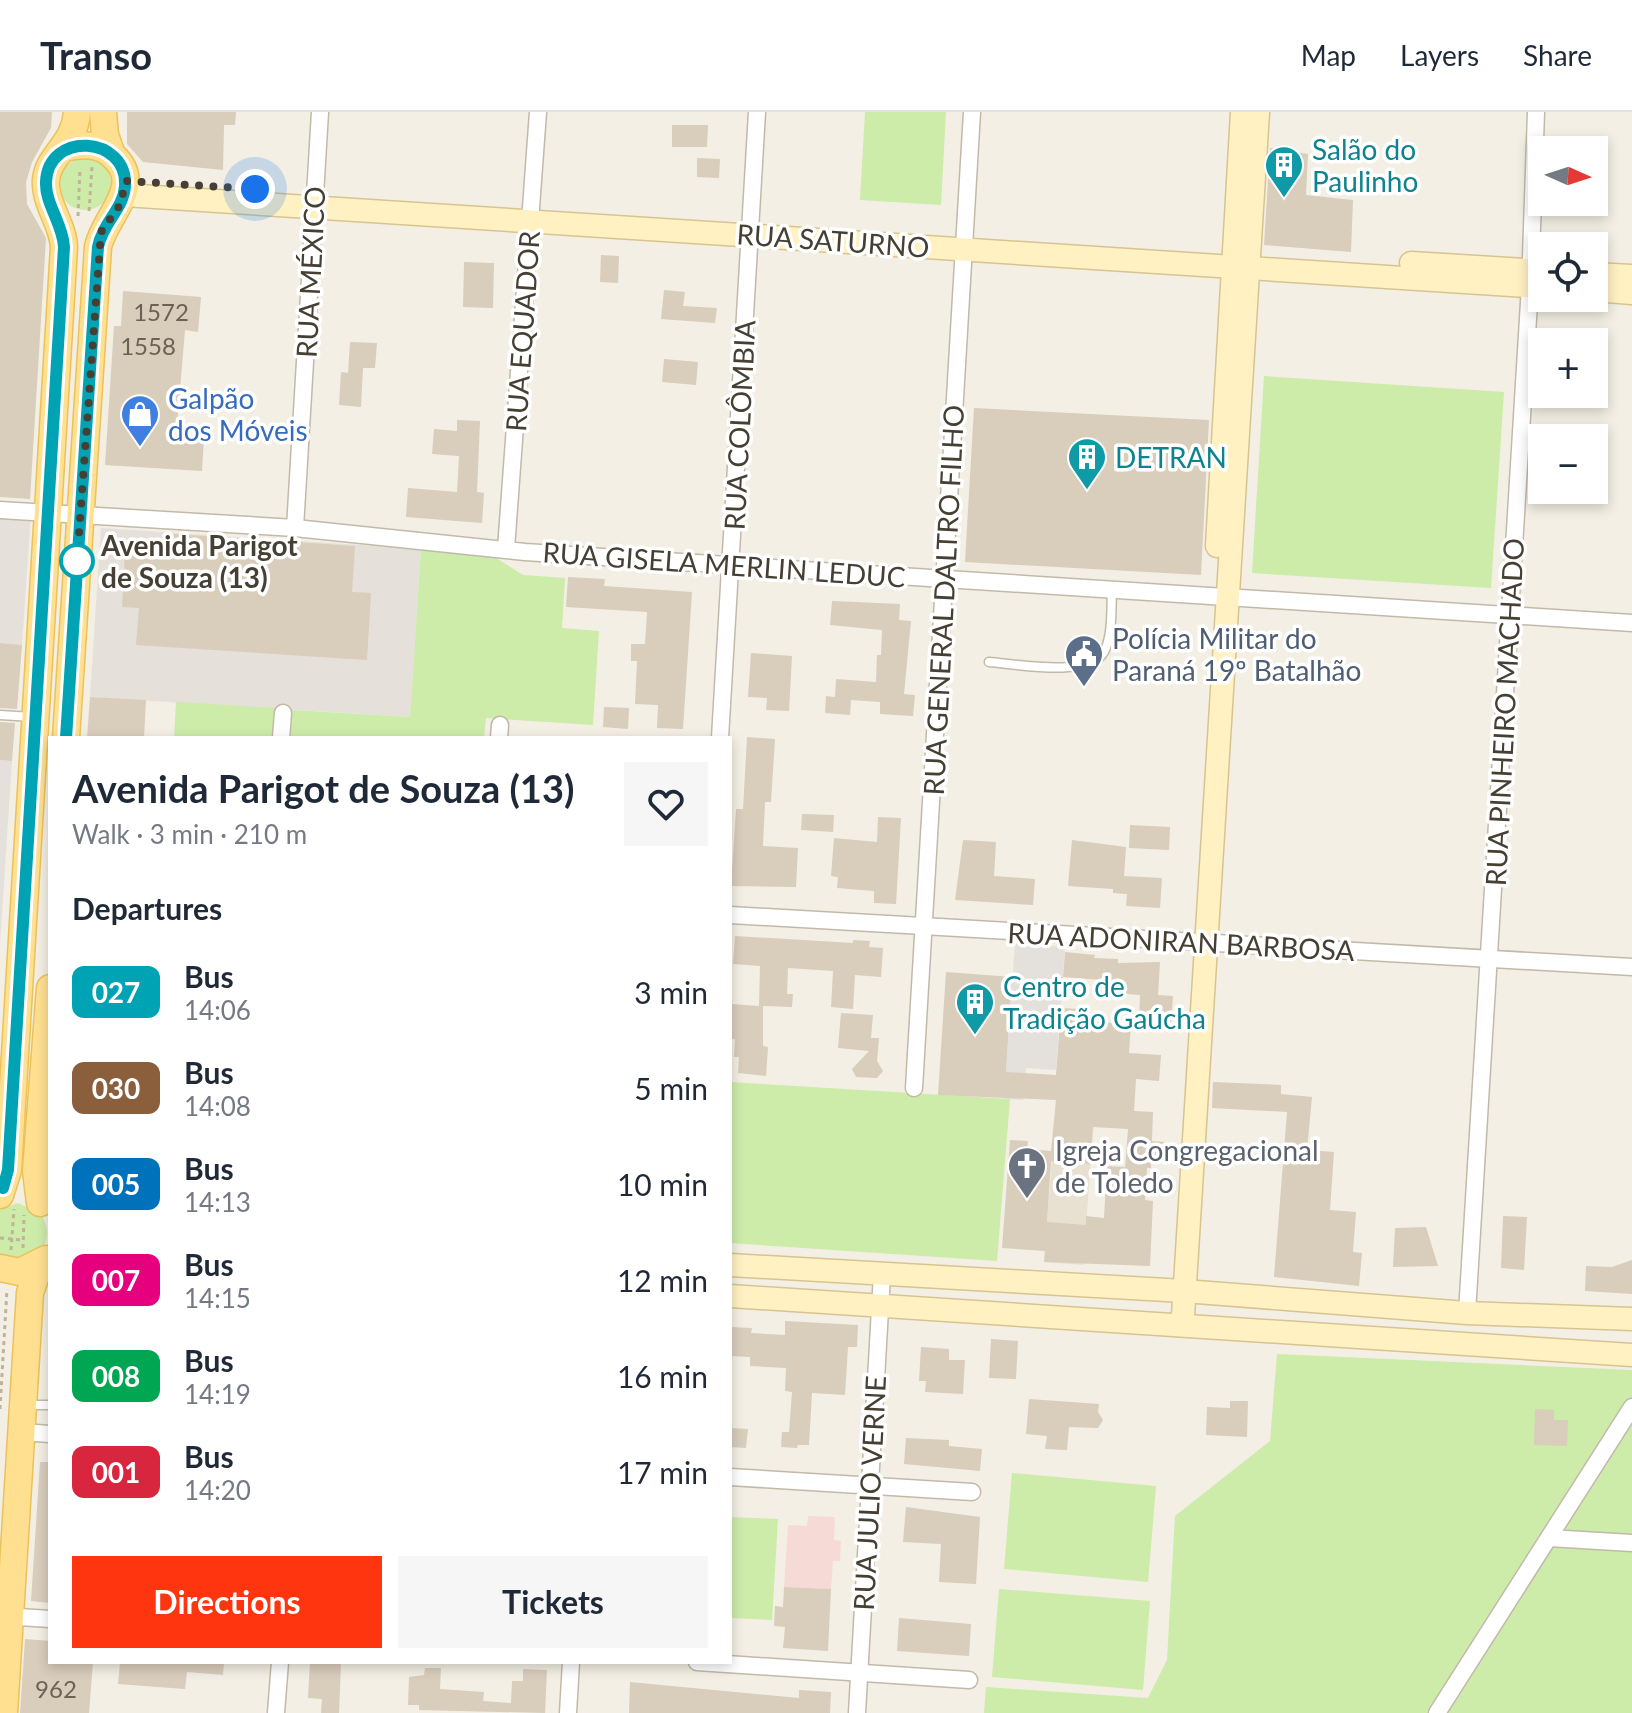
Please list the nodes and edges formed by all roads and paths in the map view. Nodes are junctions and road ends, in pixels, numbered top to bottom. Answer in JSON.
{"nodes":[{"id":1,"x":77,"y":112,"type":"edge"},
{"id":2,"x":103,"y":112,"type":"edge"},
{"id":3,"x":320,"y":112,"type":"edge"},
{"id":4,"x":538,"y":112,"type":"edge"},
{"id":5,"x":757,"y":112,"type":"edge"},
{"id":6,"x":972,"y":112,"type":"edge"},
{"id":7,"x":1242,"y":112,"type":"edge"},
{"id":8,"x":1258,"y":112,"type":"edge"},
{"id":9,"x":1536,"y":112,"type":"edge"},
{"id":10,"x":65,"y":148,"type":"junction"},
{"id":11,"x":112,"y":155,"type":"junction"},
{"id":12,"x":121,"y":196,"type":"junction"},
{"id":13,"x":315,"y":199,"type":"junction"},
{"id":14,"x":54,"y":209,"type":"junction"},
{"id":15,"x":531,"y":212,"type":"junction"},
{"id":16,"x":751,"y":226,"type":"junction"},
{"id":17,"x":1536,"y":232,"type":"edge"},
{"id":18,"x":964,"y":242,"type":"junction"},
{"id":19,"x":1242,"y":259,"type":"junction"},
{"id":20,"x":1608,"y":275,"type":"edge"},
{"id":21,"x":1632,"y":276,"type":"edge"},
{"id":22,"x":1528,"y":277,"type":"edge"},
{"id":23,"x":1608,"y":291,"type":"edge"},
{"id":24,"x":1632,"y":293,"type":"edge"},
{"id":25,"x":1533,"y":312,"type":"edge"},
{"id":26,"x":0,"y":510,"type":"edge"},
{"id":27,"x":45,"y":513,"type":"junction"},
{"id":28,"x":80,"y":516,"type":"junction"},
{"id":29,"x":295,"y":528,"type":"junction"},
{"id":30,"x":506,"y":549,"type":"junction"},
{"id":31,"x":730,"y":565,"type":"junction"},
{"id":32,"x":944,"y":578,"type":"junction"},
{"id":33,"x":1112,"y":588,"type":"junction"},
{"id":34,"x":1222,"y":596,"type":"junction"},
{"id":35,"x":1510,"y":613,"type":"junction"},
{"id":36,"x":1632,"y":623,"type":"edge"},
{"id":37,"x":989,"y":662,"type":"dead end"},
{"id":38,"x":283,"y":713,"type":"dead end"},
{"id":39,"x":0,"y":715,"type":"edge"},
{"id":40,"x":34,"y":717,"type":"junction"},
{"id":41,"x":66,"y":736,"type":"edge"},
{"id":42,"x":281,"y":736,"type":"edge"},
{"id":43,"x":720,"y":736,"type":"edge"},
{"id":44,"x":732,"y":915,"type":"edge"},
{"id":45,"x":924,"y":927,"type":"junction"},
{"id":46,"x":1198,"y":942,"type":"junction"},
{"id":47,"x":1490,"y":957,"type":"junction"},
{"id":48,"x":1632,"y":967,"type":"edge"},
{"id":49,"x":48,"y":1014,"type":"edge"},
{"id":50,"x":914,"y":1088,"type":"dead end"},
{"id":51,"x":0,"y":1198,"type":"edge"},
{"id":52,"x":45,"y":1209,"type":"edge"},
{"id":53,"x":0,"y":1238,"type":"edge"},
{"id":54,"x":23,"y":1240,"type":"dead end"},
{"id":55,"x":45,"y":1258,"type":"edge"},
{"id":56,"x":732,"y":1265,"type":"edge"},
{"id":57,"x":0,"y":1268,"type":"edge"},
{"id":58,"x":882,"y":1274,"type":"junction"},
{"id":59,"x":1178,"y":1290,"type":"junction"},
{"id":60,"x":732,"y":1296,"type":"edge"},
{"id":61,"x":880,"y":1306,"type":"junction"},
{"id":62,"x":1467,"y":1313,"type":"junction"},
{"id":63,"x":1632,"y":1319,"type":"edge"},
{"id":64,"x":1177,"y":1325,"type":"junction"},
{"id":65,"x":1632,"y":1355,"type":"edge"},
{"id":66,"x":23,"y":1405,"type":"junction"},
{"id":67,"x":48,"y":1405,"type":"edge"},
{"id":68,"x":1632,"y":1407,"type":"edge"},
{"id":69,"x":22,"y":1432,"type":"junction"},
{"id":70,"x":48,"y":1434,"type":"edge"},
{"id":71,"x":732,"y":1477,"type":"edge"},
{"id":72,"x":869,"y":1487,"type":"junction"},
{"id":73,"x":972,"y":1492,"type":"dead end"},
{"id":74,"x":1549,"y":1538,"type":"junction"},
{"id":75,"x":1632,"y":1543,"type":"edge"},
{"id":76,"x":5,"y":1616,"type":"edge"},
{"id":77,"x":48,"y":1619,"type":"edge"},
{"id":78,"x":280,"y":1664,"type":"edge"},
{"id":79,"x":571,"y":1664,"type":"edge"},
{"id":80,"x":726,"y":1664,"type":"edge"},
{"id":81,"x":859,"y":1673,"type":"junction"},
{"id":82,"x":969,"y":1680,"type":"dead end"},
{"id":83,"x":4,"y":1713,"type":"edge"},
{"id":84,"x":276,"y":1713,"type":"edge"},
{"id":85,"x":568,"y":1713,"type":"edge"},
{"id":86,"x":857,"y":1713,"type":"edge"},
{"id":87,"x":1437,"y":1713,"type":"edge"}],
"edges":[{"from":1,"to":10,"type":"main road"},
{"from":2,"to":11,"type":"main road"},
{"from":3,"to":13,"type":"street","name":"RUA MÉXICO"},
{"from":4,"to":15,"type":"street","name":"RUA EQUADOR"},
{"from":5,"to":16,"type":"street","name":"RUA COLÔMBIA"},
{"from":6,"to":18,"type":"street","name":"RUA GENERAL DALTRO FILHO"},
{"from":7,"to":19,"type":"street"},
{"from":8,"to":19,"type":"street"},
{"from":9,"to":17,"type":"street","name":"RUA PINHEIRO MACHADO"},
{"from":10,"to":11,"type":"main road"},
{"from":10,"to":14,"type":"main road"},
{"from":11,"to":12,"type":"main road"},
{"from":12,"to":13,"type":"street","name":"RUA SATURNO"},
{"from":12,"to":14,"type":"main road"},
{"from":12,"to":28,"type":"main road"},
{"from":13,"to":15,"type":"street","name":"RUA SATURNO"},
{"from":13,"to":29,"type":"street","name":"RUA MÉXICO"},
{"from":14,"to":27,"type":"main road"},
{"from":15,"to":16,"type":"street","name":"RUA SATURNO"},
{"from":15,"to":30,"type":"street","name":"RUA EQUADOR"},
{"from":16,"to":18,"type":"street","name":"RUA SATURNO"},
{"from":16,"to":31,"type":"street","name":"RUA COLÔMBIA"},
{"from":18,"to":19,"type":"street","name":"RUA SATURNO"},
{"from":18,"to":32,"type":"street","name":"RUA GENERAL DALTRO FILHO"},
{"from":19,"to":22,"type":"street","name":"RUA SATURNO"},
{"from":19,"to":34,"type":"street"},
{"from":20,"to":21,"type":"street"},
{"from":23,"to":24,"type":"street"},
{"from":25,"to":35,"type":"street","name":"RUA PINHEIRO MACHADO"},
{"from":26,"to":27,"type":"street","name":"RUA GISELA MERLIN LEDUC"},
{"from":27,"to":28,"type":"street","name":"RUA GISELA MERLIN LEDUC"},
{"from":27,"to":40,"type":"main road"},
{"from":28,"to":29,"type":"street","name":"RUA GISELA MERLIN LEDUC"},
{"from":28,"to":41,"type":"main road"},
{"from":29,"to":30,"type":"street","name":"RUA GISELA MERLIN LEDUC"},
{"from":30,"to":31,"type":"street","name":"RUA GISELA MERLIN LEDUC"},
{"from":31,"to":32,"type":"street","name":"RUA GISELA MERLIN LEDUC"},
{"from":31,"to":43,"type":"street","name":"RUA COLÔMBIA"},
{"from":32,"to":33,"type":"street","name":"RUA GISELA MERLIN LEDUC"},
{"from":32,"to":45,"type":"street","name":"RUA GENERAL DALTRO FILHO"},
{"from":33,"to":34,"type":"street","name":"RUA GISELA MERLIN LEDUC"},
{"from":33,"to":37,"type":"lane"},
{"from":34,"to":35,"type":"street","name":"RUA GISELA MERLIN LEDUC"},
{"from":34,"to":46,"type":"street"},
{"from":35,"to":36,"type":"street","name":"RUA GISELA MERLIN LEDUC"},
{"from":35,"to":47,"type":"street","name":"RUA PINHEIRO MACHADO"},
{"from":38,"to":42,"type":"street"},
{"from":39,"to":40,"type":"lane"},
{"from":40,"to":51,"type":"main road"},
{"from":44,"to":45,"type":"street","name":"RUA ADONIRAN BARBOSA"},
{"from":45,"to":46,"type":"street","name":"RUA ADONIRAN BARBOSA"},
{"from":45,"to":50,"type":"street","name":"RUA GENERAL DALTRO FILHO"},
{"from":46,"to":47,"type":"street","name":"RUA ADONIRAN BARBOSA"},
{"from":46,"to":59,"type":"street"},
{"from":47,"to":48,"type":"street","name":"RUA ADONIRAN BARBOSA"},
{"from":47,"to":62,"type":"street","name":"RUA PINHEIRO MACHADO"},
{"from":49,"to":52,"type":"main road"},
{"from":51,"to":52,"type":"main road"},
{"from":53,"to":54,"type":"path"},
{"from":55,"to":57,"type":"main road"},
{"from":55,"to":66,"type":"main road"},
{"from":56,"to":58,"type":"street"},
{"from":58,"to":59,"type":"street"},
{"from":58,"to":61,"type":"street","name":"RUA JULIO VERNE"},
{"from":59,"to":62,"type":"street"},
{"from":59,"to":64,"type":"street"},
{"from":60,"to":61,"type":"street"},
{"from":61,"to":64,"type":"street"},
{"from":61,"to":72,"type":"street","name":"RUA JULIO VERNE"},
{"from":62,"to":63,"type":"street"},
{"from":64,"to":65,"type":"street"},
{"from":66,"to":67,"type":"lane"},
{"from":66,"to":69,"type":"main road"},
{"from":68,"to":74,"type":"street"},
{"from":69,"to":70,"type":"street"},
{"from":69,"to":76,"type":"main road"},
{"from":71,"to":72,"type":"street"},
{"from":72,"to":73,"type":"street"},
{"from":72,"to":81,"type":"street","name":"RUA JULIO VERNE"},
{"from":74,"to":75,"type":"street"},
{"from":74,"to":87,"type":"street"},
{"from":76,"to":77,"type":"street"},
{"from":76,"to":83,"type":"main road"},
{"from":78,"to":84,"type":"street"},
{"from":79,"to":85,"type":"street"},
{"from":80,"to":81,"type":"street"},
{"from":81,"to":82,"type":"street"},
{"from":81,"to":86,"type":"street","name":"RUA JULIO VERNE"}]}
